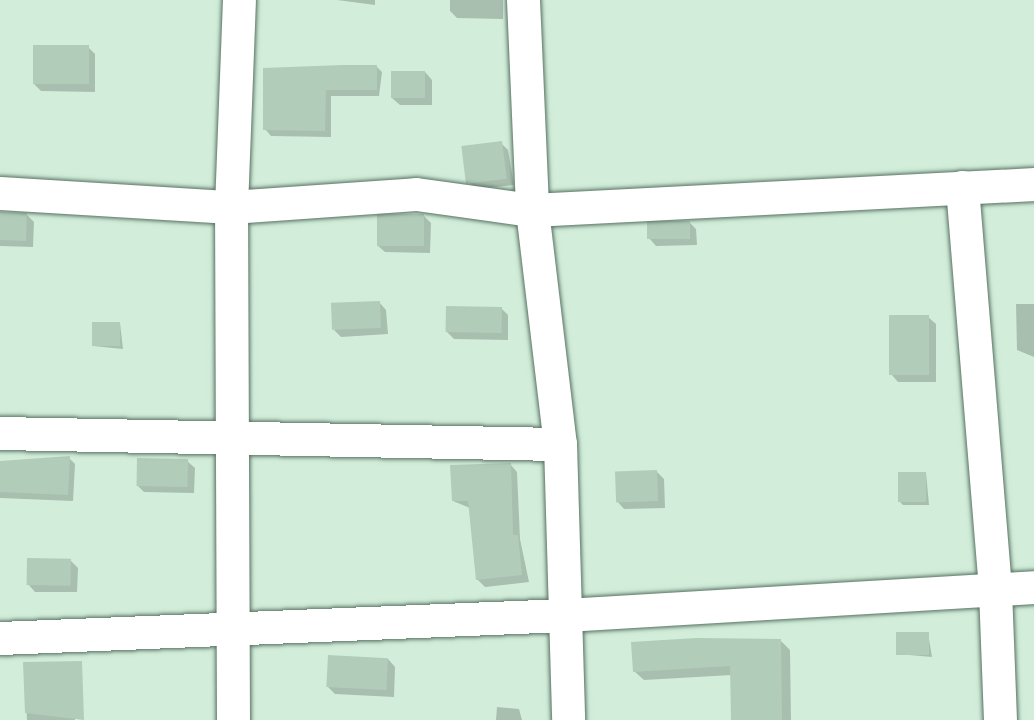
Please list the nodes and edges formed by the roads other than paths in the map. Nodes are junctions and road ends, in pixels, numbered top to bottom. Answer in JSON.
{"nodes":[{"id":1,"x":239,"y":0,"type":"edge"},
{"id":2,"x":523,"y":0,"type":"edge"},
{"id":3,"x":1034,"y":184,"type":"edge"},
{"id":4,"x":962,"y":187,"type":"junction"},
{"id":5,"x":0,"y":193,"type":"edge"},
{"id":6,"x":231,"y":207,"type":"junction"},
{"id":7,"x":532,"y":210,"type":"junction"},
{"id":8,"x":0,"y":433,"type":"edge"},
{"id":9,"x":231,"y":438,"type":"junction"},
{"id":10,"x":560,"y":444,"type":"junction"},
{"id":11,"x":1034,"y":587,"type":"edge"},
{"id":12,"x":995,"y":590,"type":"junction"},
{"id":13,"x":565,"y":615,"type":"junction"},
{"id":14,"x":232,"y":630,"type":"junction"},
{"id":15,"x":0,"y":638,"type":"edge"},
{"id":16,"x":233,"y":720,"type":"edge"},
{"id":17,"x":568,"y":720,"type":"edge"},
{"id":18,"x":1000,"y":720,"type":"edge"}],
"edges":[{"from":1,"to":6,"type":"street"},
{"from":2,"to":7,"type":"street"},
{"from":3,"to":4,"type":"street"},
{"from":4,"to":7,"type":"street"},
{"from":4,"to":12,"type":"street"},
{"from":5,"to":6,"type":"street"},
{"from":6,"to":7,"type":"street"},
{"from":6,"to":9,"type":"street"},
{"from":7,"to":10,"type":"street"},
{"from":8,"to":9,"type":"street"},
{"from":9,"to":10,"type":"street"},
{"from":9,"to":14,"type":"street"},
{"from":10,"to":13,"type":"street"},
{"from":11,"to":12,"type":"street"},
{"from":12,"to":13,"type":"street"},
{"from":12,"to":18,"type":"street"},
{"from":13,"to":14,"type":"street"},
{"from":13,"to":17,"type":"street"},
{"from":14,"to":15,"type":"street"},
{"from":14,"to":16,"type":"street"}]}
